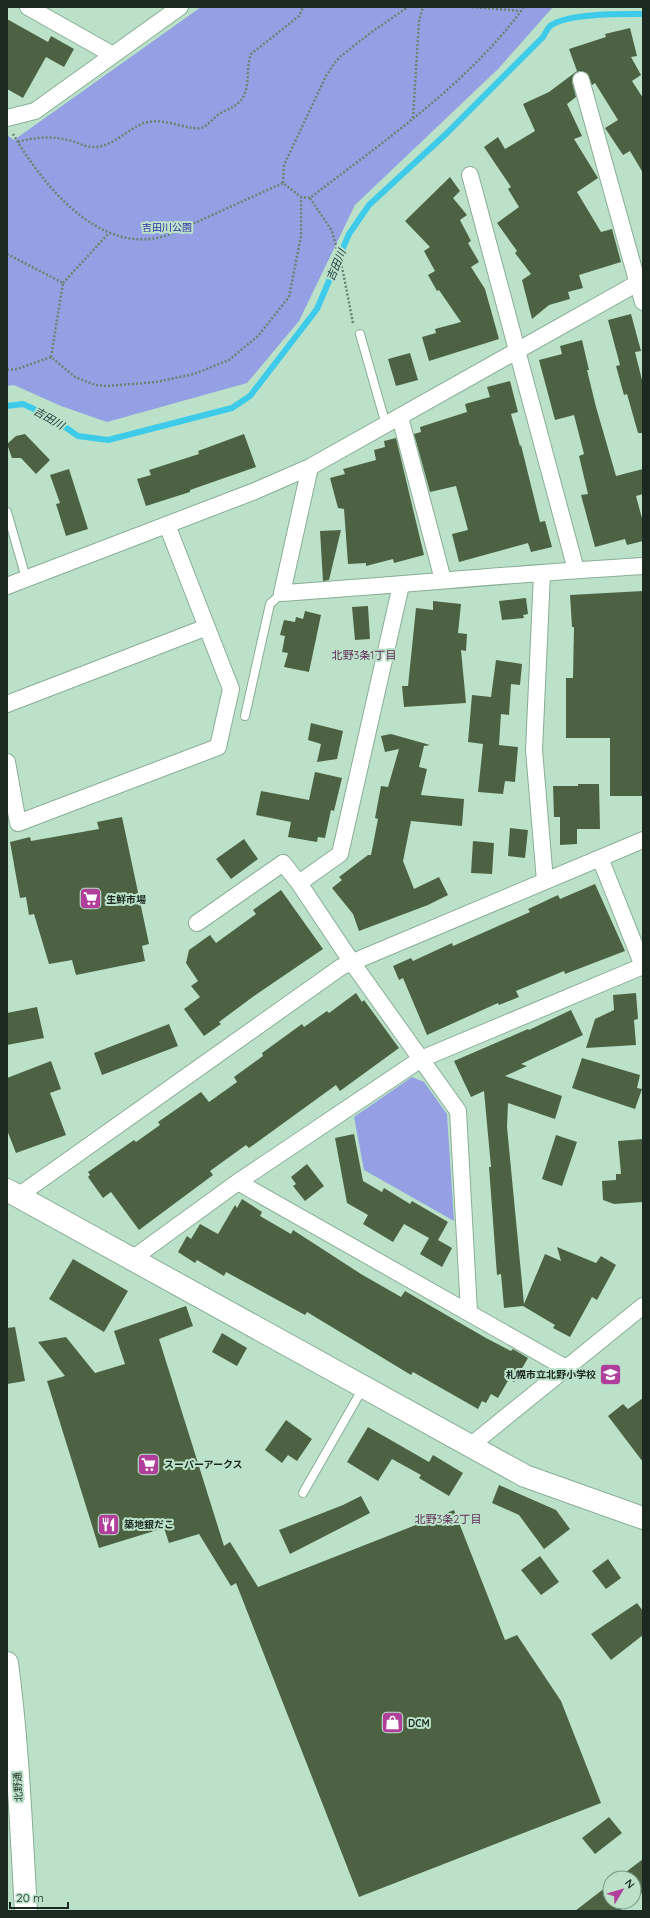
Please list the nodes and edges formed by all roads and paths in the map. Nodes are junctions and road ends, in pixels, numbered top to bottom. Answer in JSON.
{"nodes":[{"id":1,"x":28,"y":7,"type":"edge"},
{"id":2,"x":180,"y":7,"type":"edge"},
{"id":3,"x":303,"y":7,"type":"edge"},
{"id":4,"x":408,"y":7,"type":"edge"},
{"id":5,"x":423,"y":7,"type":"edge"},
{"id":6,"x":472,"y":7,"type":"edge"},
{"id":7,"x":524,"y":7,"type":"edge"},
{"id":8,"x":522,"y":11,"type":"junction"},
{"id":9,"x":113,"y":55,"type":"junction"},
{"id":10,"x":581,"y":80,"type":"dead end"},
{"id":11,"x":413,"y":118,"type":"junction"},
{"id":12,"x":9,"y":124,"type":"edge"},
{"id":13,"x":18,"y":142,"type":"junction"},
{"id":14,"x":470,"y":175,"type":"dead end"},
{"id":15,"x":283,"y":183,"type":"junction"},
{"id":16,"x":301,"y":197,"type":"junction"},
{"id":17,"x":310,"y":198,"type":"junction"},
{"id":18,"x":109,"y":234,"type":"junction"},
{"id":19,"x":7,"y":254,"type":"edge"},
{"id":20,"x":640,"y":281,"type":"edge"},
{"id":21,"x":63,"y":283,"type":"junction"},
{"id":22,"x":643,"y":302,"type":"edge"},
{"id":23,"x":360,"y":334,"type":"joint"},
{"id":24,"x":518,"y":351,"type":"junction"},
{"id":25,"x":51,"y":357,"type":"junction"},
{"id":26,"x":7,"y":370,"type":"edge"},
{"id":27,"x":400,"y":417,"type":"junction"},
{"id":28,"x":386,"y":424,"type":"junction"},
{"id":29,"x":310,"y":467,"type":"junction"},
{"id":30,"x":7,"y":512,"type":"edge"},
{"id":31,"x":167,"y":525,"type":"junction"},
{"id":32,"x":643,"y":566,"type":"edge"},
{"id":33,"x":576,"y":570,"type":"junction"},
{"id":34,"x":542,"y":574,"type":"junction"},
{"id":35,"x":26,"y":578,"type":"junction"},
{"id":36,"x":443,"y":580,"type":"junction"},
{"id":37,"x":7,"y":586,"type":"edge"},
{"id":38,"x":401,"y":586,"type":"junction"},
{"id":39,"x":282,"y":593,"type":"junction"},
{"id":40,"x":207,"y":627,"type":"junction"},
{"id":41,"x":7,"y":704,"type":"edge"},
{"id":42,"x":245,"y":716,"type":"dead end"},
{"id":43,"x":7,"y":762,"type":"edge"},
{"id":44,"x":643,"y":840,"type":"edge"},
{"id":45,"x":600,"y":858,"type":"junction"},
{"id":46,"x":545,"y":880,"type":"junction"},
{"id":47,"x":299,"y":883,"type":"junction"},
{"id":48,"x":197,"y":923,"type":"dead end"},
{"id":49,"x":351,"y":961,"type":"junction"},
{"id":50,"x":643,"y":966,"type":"edge"},
{"id":51,"x":421,"y":1060,"type":"junction"},
{"id":52,"x":238,"y":1182,"type":"junction"},
{"id":53,"x":12,"y":1193,"type":"edge"},
{"id":54,"x":132,"y":1259,"type":"junction"},
{"id":55,"x":643,"y":1306,"type":"edge"},
{"id":56,"x":469,"y":1312,"type":"junction"},
{"id":57,"x":566,"y":1368,"type":"junction"},
{"id":58,"x":364,"y":1386,"type":"junction"},
{"id":59,"x":470,"y":1446,"type":"junction"},
{"id":60,"x":303,"y":1493,"type":"dead end"},
{"id":61,"x":643,"y":1518,"type":"edge"},
{"id":62,"x":7,"y":1663,"type":"edge"},
{"id":63,"x":26,"y":1911,"type":"edge"}],
"edges":[{"from":1,"to":9,"type":"street"},
{"from":2,"to":9,"type":"street"},
{"from":3,"to":13,"type":"path"},
{"from":4,"to":15,"type":"path"},
{"from":5,"to":11,"type":"path"},
{"from":6,"to":8,"type":"path"},
{"from":7,"to":8,"type":"path"},
{"from":8,"to":11,"type":"path"},
{"from":9,"to":12,"type":"street"},
{"from":10,"to":20,"type":"street"},
{"from":11,"to":17,"type":"path"},
{"from":12,"to":13,"type":"path"},
{"from":13,"to":18,"type":"path"},
{"from":14,"to":24,"type":"street"},
{"from":15,"to":16,"type":"path"},
{"from":15,"to":18,"type":"path"},
{"from":16,"to":17,"type":"path"},
{"from":16,"to":25,"type":"path"},
{"from":17,"to":23,"type":"path"},
{"from":18,"to":21,"type":"path"},
{"from":19,"to":21,"type":"path"},
{"from":20,"to":22,"type":"street"},
{"from":20,"to":24,"type":"street"},
{"from":21,"to":25,"type":"path"},
{"from":23,"to":28,"type":"lane"},
{"from":24,"to":27,"type":"street"},
{"from":24,"to":33,"type":"street"},
{"from":25,"to":26,"type":"path"},
{"from":27,"to":28,"type":"street"},
{"from":27,"to":36,"type":"street"},
{"from":28,"to":29,"type":"street"},
{"from":29,"to":31,"type":"street"},
{"from":29,"to":39,"type":"street"},
{"from":30,"to":35,"type":"lane"},
{"from":31,"to":35,"type":"street"},
{"from":31,"to":40,"type":"street"},
{"from":32,"to":33,"type":"street"},
{"from":33,"to":34,"type":"street"},
{"from":34,"to":36,"type":"street"},
{"from":34,"to":46,"type":"street"},
{"from":35,"to":37,"type":"street"},
{"from":36,"to":38,"type":"street"},
{"from":38,"to":39,"type":"street"},
{"from":38,"to":47,"type":"street"},
{"from":39,"to":42,"type":"lane"},
{"from":40,"to":41,"type":"street"},
{"from":40,"to":43,"type":"street"},
{"from":44,"to":45,"type":"street"},
{"from":45,"to":46,"type":"street"},
{"from":45,"to":50,"type":"street"},
{"from":46,"to":49,"type":"street"},
{"from":47,"to":48,"type":"street"},
{"from":47,"to":49,"type":"street"},
{"from":49,"to":51,"type":"street"},
{"from":49,"to":53,"type":"street"},
{"from":50,"to":51,"type":"street"},
{"from":51,"to":52,"type":"street"},
{"from":51,"to":56,"type":"street"},
{"from":52,"to":54,"type":"street"},
{"from":52,"to":56,"type":"street"},
{"from":53,"to":54,"type":"street"},
{"from":54,"to":58,"type":"street"},
{"from":55,"to":57,"type":"street"},
{"from":56,"to":57,"type":"street"},
{"from":57,"to":59,"type":"street"},
{"from":58,"to":59,"type":"street"},
{"from":58,"to":60,"type":"lane"},
{"from":59,"to":61,"type":"street"},
{"from":62,"to":63,"type":"street","name":"北野通"}]}
